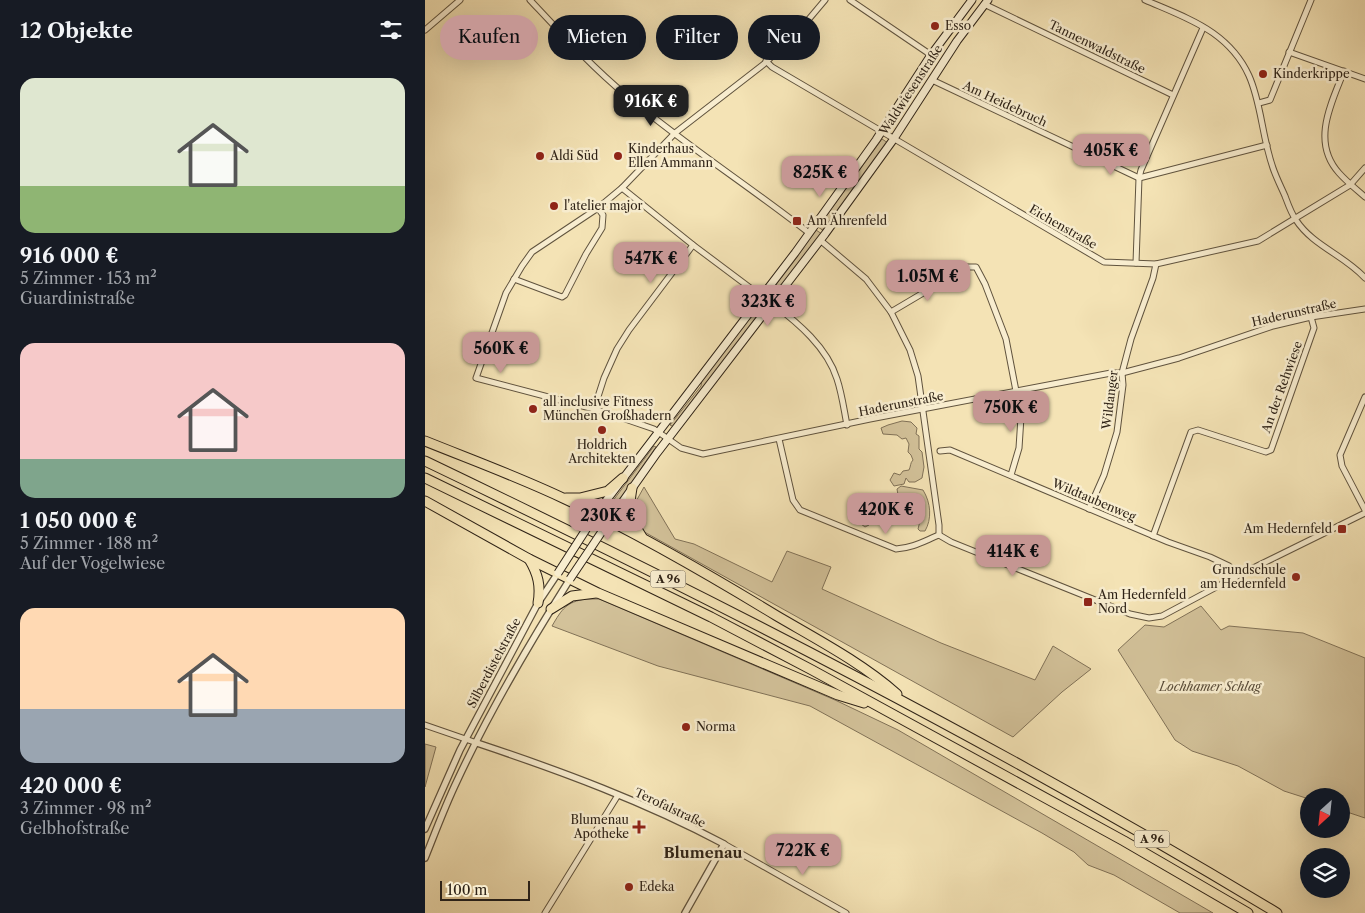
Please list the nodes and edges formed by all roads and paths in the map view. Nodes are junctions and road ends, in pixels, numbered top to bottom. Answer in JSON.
{"nodes":[{"id":1,"x":460,"y":0,"type":"edge"},
{"id":2,"x":530,"y":0,"type":"edge"},
{"id":3,"x":825,"y":0,"type":"edge"},
{"id":4,"x":850,"y":0,"type":"edge"},
{"id":5,"x":972,"y":0,"type":"edge"},
{"id":6,"x":1145,"y":0,"type":"edge"},
{"id":7,"x":1311,"y":0,"type":"edge"},
{"id":8,"x":986,"y":2,"type":"edge"},
{"id":9,"x":1203,"y":28,"type":"junction"},
{"id":10,"x":425,"y":30,"type":"edge"},
{"id":11,"x":1289,"y":52,"type":"junction"},
{"id":12,"x":931,"y":54,"type":"junction"},
{"id":13,"x":766,"y":62,"type":"junction"},
{"id":14,"x":1344,"y":71,"type":"junction"},
{"id":15,"x":1365,"y":79,"type":"edge"},
{"id":16,"x":932,"y":80,"type":"junction"},
{"id":17,"x":1173,"y":95,"type":"junction"},
{"id":18,"x":1259,"y":103,"type":"junction"},
{"id":19,"x":882,"y":132,"type":"junction"},
{"id":20,"x":675,"y":133,"type":"junction"},
{"id":21,"x":893,"y":140,"type":"junction"},
{"id":22,"x":1267,"y":145,"type":"junction"},
{"id":23,"x":1365,"y":168,"type":"edge"},
{"id":24,"x":1139,"y":178,"type":"junction"},
{"id":25,"x":1351,"y":185,"type":"junction"},
{"id":26,"x":622,"y":188,"type":"junction"},
{"id":27,"x":1365,"y":197,"type":"edge"},
{"id":28,"x":598,"y":208,"type":"junction"},
{"id":29,"x":1295,"y":219,"type":"junction"},
{"id":30,"x":809,"y":233,"type":"junction"},
{"id":31,"x":820,"y":240,"type":"junction"},
{"id":32,"x":693,"y":245,"type":"junction"},
{"id":33,"x":1136,"y":263,"type":"junction"},
{"id":34,"x":1156,"y":264,"type":"junction"},
{"id":35,"x":1365,"y":278,"type":"edge"},
{"id":36,"x":514,"y":279,"type":"junction"},
{"id":37,"x":761,"y":296,"type":"junction"},
{"id":38,"x":772,"y":303,"type":"junction"},
{"id":39,"x":1365,"y":309,"type":"edge"},
{"id":40,"x":891,"y":312,"type":"junction"},
{"id":41,"x":1311,"y":317,"type":"junction"},
{"id":42,"x":1122,"y":372,"type":"junction"},
{"id":43,"x":1016,"y":392,"type":"junction"},
{"id":44,"x":1365,"y":397,"type":"edge"},
{"id":45,"x":595,"y":409,"type":"junction"},
{"id":46,"x":923,"y":409,"type":"junction"},
{"id":47,"x":847,"y":425,"type":"junction"},
{"id":48,"x":658,"y":432,"type":"junction"},
{"id":49,"x":779,"y":439,"type":"junction"},
{"id":50,"x":668,"y":440,"type":"junction"},
{"id":51,"x":425,"y":441,"type":"edge"},
{"id":52,"x":940,"y":451,"type":"dead end"},
{"id":53,"x":425,"y":461,"type":"edge"},
{"id":54,"x":1011,"y":475,"type":"junction"},
{"id":55,"x":425,"y":478,"type":"edge"},
{"id":56,"x":623,"y":478,"type":"junction"},
{"id":57,"x":632,"y":488,"type":"junction"},
{"id":58,"x":565,"y":498,"type":"junction"},
{"id":59,"x":425,"y":501,"type":"edge"},
{"id":60,"x":1089,"y":509,"type":"junction"},
{"id":61,"x":1365,"y":511,"type":"edge"},
{"id":62,"x":596,"y":514,"type":"junction"},
{"id":63,"x":609,"y":521,"type":"junction"},
{"id":64,"x":939,"y":535,"type":"junction"},
{"id":65,"x":1153,"y":536,"type":"junction"},
{"id":66,"x":642,"y":538,"type":"junction"},
{"id":67,"x":529,"y":558,"type":"junction"},
{"id":68,"x":558,"y":573,"type":"junction"},
{"id":69,"x":1237,"y":576,"type":"junction"},
{"id":70,"x":570,"y":579,"type":"junction"},
{"id":71,"x":597,"y":593,"type":"junction"},
{"id":72,"x":538,"y":603,"type":"junction"},
{"id":73,"x":551,"y":610,"type":"junction"},
{"id":74,"x":909,"y":705,"type":"junction"},
{"id":75,"x":883,"y":709,"type":"junction"},
{"id":76,"x":425,"y":725,"type":"edge"},
{"id":77,"x":466,"y":740,"type":"junction"},
{"id":78,"x":477,"y":743,"type":"junction"},
{"id":79,"x":618,"y":795,"type":"junction"},
{"id":80,"x":425,"y":829,"type":"edge"},
{"id":81,"x":724,"y":844,"type":"junction"},
{"id":82,"x":425,"y":858,"type":"edge"},
{"id":83,"x":545,"y":913,"type":"edge"},
{"id":84,"x":685,"y":913,"type":"edge"},
{"id":85,"x":846,"y":913,"type":"edge"},
{"id":86,"x":1248,"y":913,"type":"edge"},
{"id":87,"x":1277,"y":913,"type":"edge"}],
"edges":[{"from":1,"to":10,"type":"street"},
{"from":2,"to":20,"type":"street"},
{"from":3,"to":13,"type":"street"},
{"from":4,"to":12,"type":"street"},
{"from":5,"to":12,"type":"main road","name":"Waldwiesenstraße"},
{"from":6,"to":9,"type":"street"},
{"from":7,"to":11,"type":"street"},
{"from":8,"to":16,"type":"main road","name":"Waldwiesenstraße"},
{"from":8,"to":17,"type":"street","name":"Tannenwaldstraße"},
{"from":9,"to":17,"type":"street"},
{"from":9,"to":18,"type":"street"},
{"from":11,"to":14,"type":"street"},
{"from":11,"to":18,"type":"street"},
{"from":12,"to":19,"type":"main road","name":"Waldwiesenstraße"},
{"from":13,"to":19,"type":"street","name":"Eichenstraße"},
{"from":13,"to":20,"type":"street"},
{"from":14,"to":15,"type":"street"},
{"from":14,"to":25,"type":"street"},
{"from":16,"to":21,"type":"main road","name":"Waldwiesenstraße"},
{"from":16,"to":24,"type":"street","name":"Am Heidebruch"},
{"from":17,"to":24,"type":"street"},
{"from":18,"to":22,"type":"street"},
{"from":19,"to":21,"type":"street","name":"Eichenstraße"},
{"from":19,"to":30,"type":"main road","name":"Waldwiesenstraße"},
{"from":20,"to":26,"type":"street"},
{"from":20,"to":30,"type":"street"},
{"from":21,"to":31,"type":"main road","name":"Waldwiesenstraße"},
{"from":21,"to":33,"type":"street","name":"Eichenstraße"},
{"from":22,"to":24,"type":"street"},
{"from":22,"to":29,"type":"street"},
{"from":23,"to":25,"type":"street","name":"Eichenstraße"},
{"from":24,"to":33,"type":"street"},
{"from":25,"to":27,"type":"street"},
{"from":25,"to":29,"type":"street","name":"Eichenstraße"},
{"from":26,"to":28,"type":"street"},
{"from":26,"to":32,"type":"street"},
{"from":28,"to":36,"type":"street"},
{"from":28,"to":36,"type":"street"},
{"from":29,"to":34,"type":"street","name":"Eichenstraße"},
{"from":29,"to":35,"type":"street"},
{"from":30,"to":37,"type":"main road","name":"Waldwiesenstraße"},
{"from":31,"to":38,"type":"main road","name":"Waldwiesenstraße"},
{"from":31,"to":40,"type":"street"},
{"from":32,"to":37,"type":"street"},
{"from":32,"to":45,"type":"street"},
{"from":33,"to":34,"type":"street","name":"Eichenstraße"},
{"from":34,"to":42,"type":"street","name":"Wildanger"},
{"from":36,"to":45,"type":"street","name":"Haderunstraße"},
{"from":37,"to":48,"type":"main road","name":"Waldwiesenstraße"},
{"from":38,"to":47,"type":"street"},
{"from":38,"to":50,"type":"main road","name":"Waldwiesenstraße"},
{"from":39,"to":41,"type":"street","name":"Haderunstraße"},
{"from":40,"to":43,"type":"street"},
{"from":40,"to":46,"type":"street"},
{"from":41,"to":42,"type":"street","name":"Haderunstraße"},
{"from":41,"to":65,"type":"street","name":"An der Rehwiese"},
{"from":42,"to":43,"type":"street","name":"Haderunstraße"},
{"from":42,"to":60,"type":"street","name":"Wildanger"},
{"from":43,"to":46,"type":"street","name":"Haderunstraße"},
{"from":43,"to":54,"type":"street"},
{"from":44,"to":61,"type":"street"},
{"from":45,"to":48,"type":"street","name":"Haderunstraße"},
{"from":46,"to":47,"type":"street","name":"Haderunstraße"},
{"from":46,"to":64,"type":"street"},
{"from":47,"to":49,"type":"street","name":"Haderunstraße"},
{"from":48,"to":50,"type":"street","name":"Haderunstraße"},
{"from":48,"to":56,"type":"main road","name":"Waldwiesenstraße"},
{"from":49,"to":50,"type":"street","name":"Haderunstraße"},
{"from":49,"to":64,"type":"street"},
{"from":50,"to":57,"type":"main road","name":"Waldwiesenstraße"},
{"from":51,"to":58,"type":"highway"},
{"from":52,"to":54,"type":"street","name":"Wildtaubenweg"},
{"from":53,"to":74,"type":"highway","number":"A 96"},
{"from":54,"to":60,"type":"street","name":"Wildtaubenweg"},
{"from":55,"to":75,"type":"highway","number":"A 96"},
{"from":56,"to":58,"type":"highway"},
{"from":56,"to":62,"type":"main road","name":"Waldwiesenstraße"},
{"from":57,"to":63,"type":"main road","name":"Waldwiesenstraße"},
{"from":57,"to":66,"type":"highway"},
{"from":58,"to":62,"type":"highway"},
{"from":59,"to":67,"type":"highway"},
{"from":60,"to":65,"type":"street","name":"Wildtaubenweg"},
{"from":61,"to":69,"type":"street"},
{"from":62,"to":63,"type":"highway"},
{"from":62,"to":68,"type":"main road","name":"Silberdistelstraße","bridge":true},
{"from":63,"to":66,"type":"highway"},
{"from":63,"to":70,"type":"main road","name":"Waldwiesenstraße","bridge":true},
{"from":64,"to":69,"type":"street"},
{"from":65,"to":69,"type":"street","name":"Wildtaubenweg"},
{"from":66,"to":74,"type":"highway"},
{"from":67,"to":68,"type":"highway"},
{"from":67,"to":72,"type":"highway"},
{"from":68,"to":70,"type":"highway"},
{"from":68,"to":72,"type":"street","name":"Silberdistelstraße"},
{"from":70,"to":71,"type":"highway"},
{"from":70,"to":73,"type":"street","name":"Silberdistelstraße"},
{"from":71,"to":73,"type":"highway"},
{"from":71,"to":75,"type":"highway"},
{"from":72,"to":77,"type":"street","name":"Silberdistelstraße"},
{"from":73,"to":78,"type":"street","name":"Silberdistelstraße"},
{"from":74,"to":87,"type":"highway","number":"A 96"},
{"from":75,"to":86,"type":"highway","number":"A 96"},
{"from":76,"to":77,"type":"street"},
{"from":77,"to":78,"type":"street"},
{"from":77,"to":80,"type":"street","name":"Silberdistelstraße"},
{"from":78,"to":79,"type":"street","name":"Terofalstraße"},
{"from":78,"to":82,"type":"street","name":"Silberdistelstraße"},
{"from":79,"to":81,"type":"street","name":"Terofalstraße"},
{"from":79,"to":83,"type":"street"},
{"from":81,"to":84,"type":"street"},
{"from":81,"to":85,"type":"street","name":"Terofalstraße"}]}
